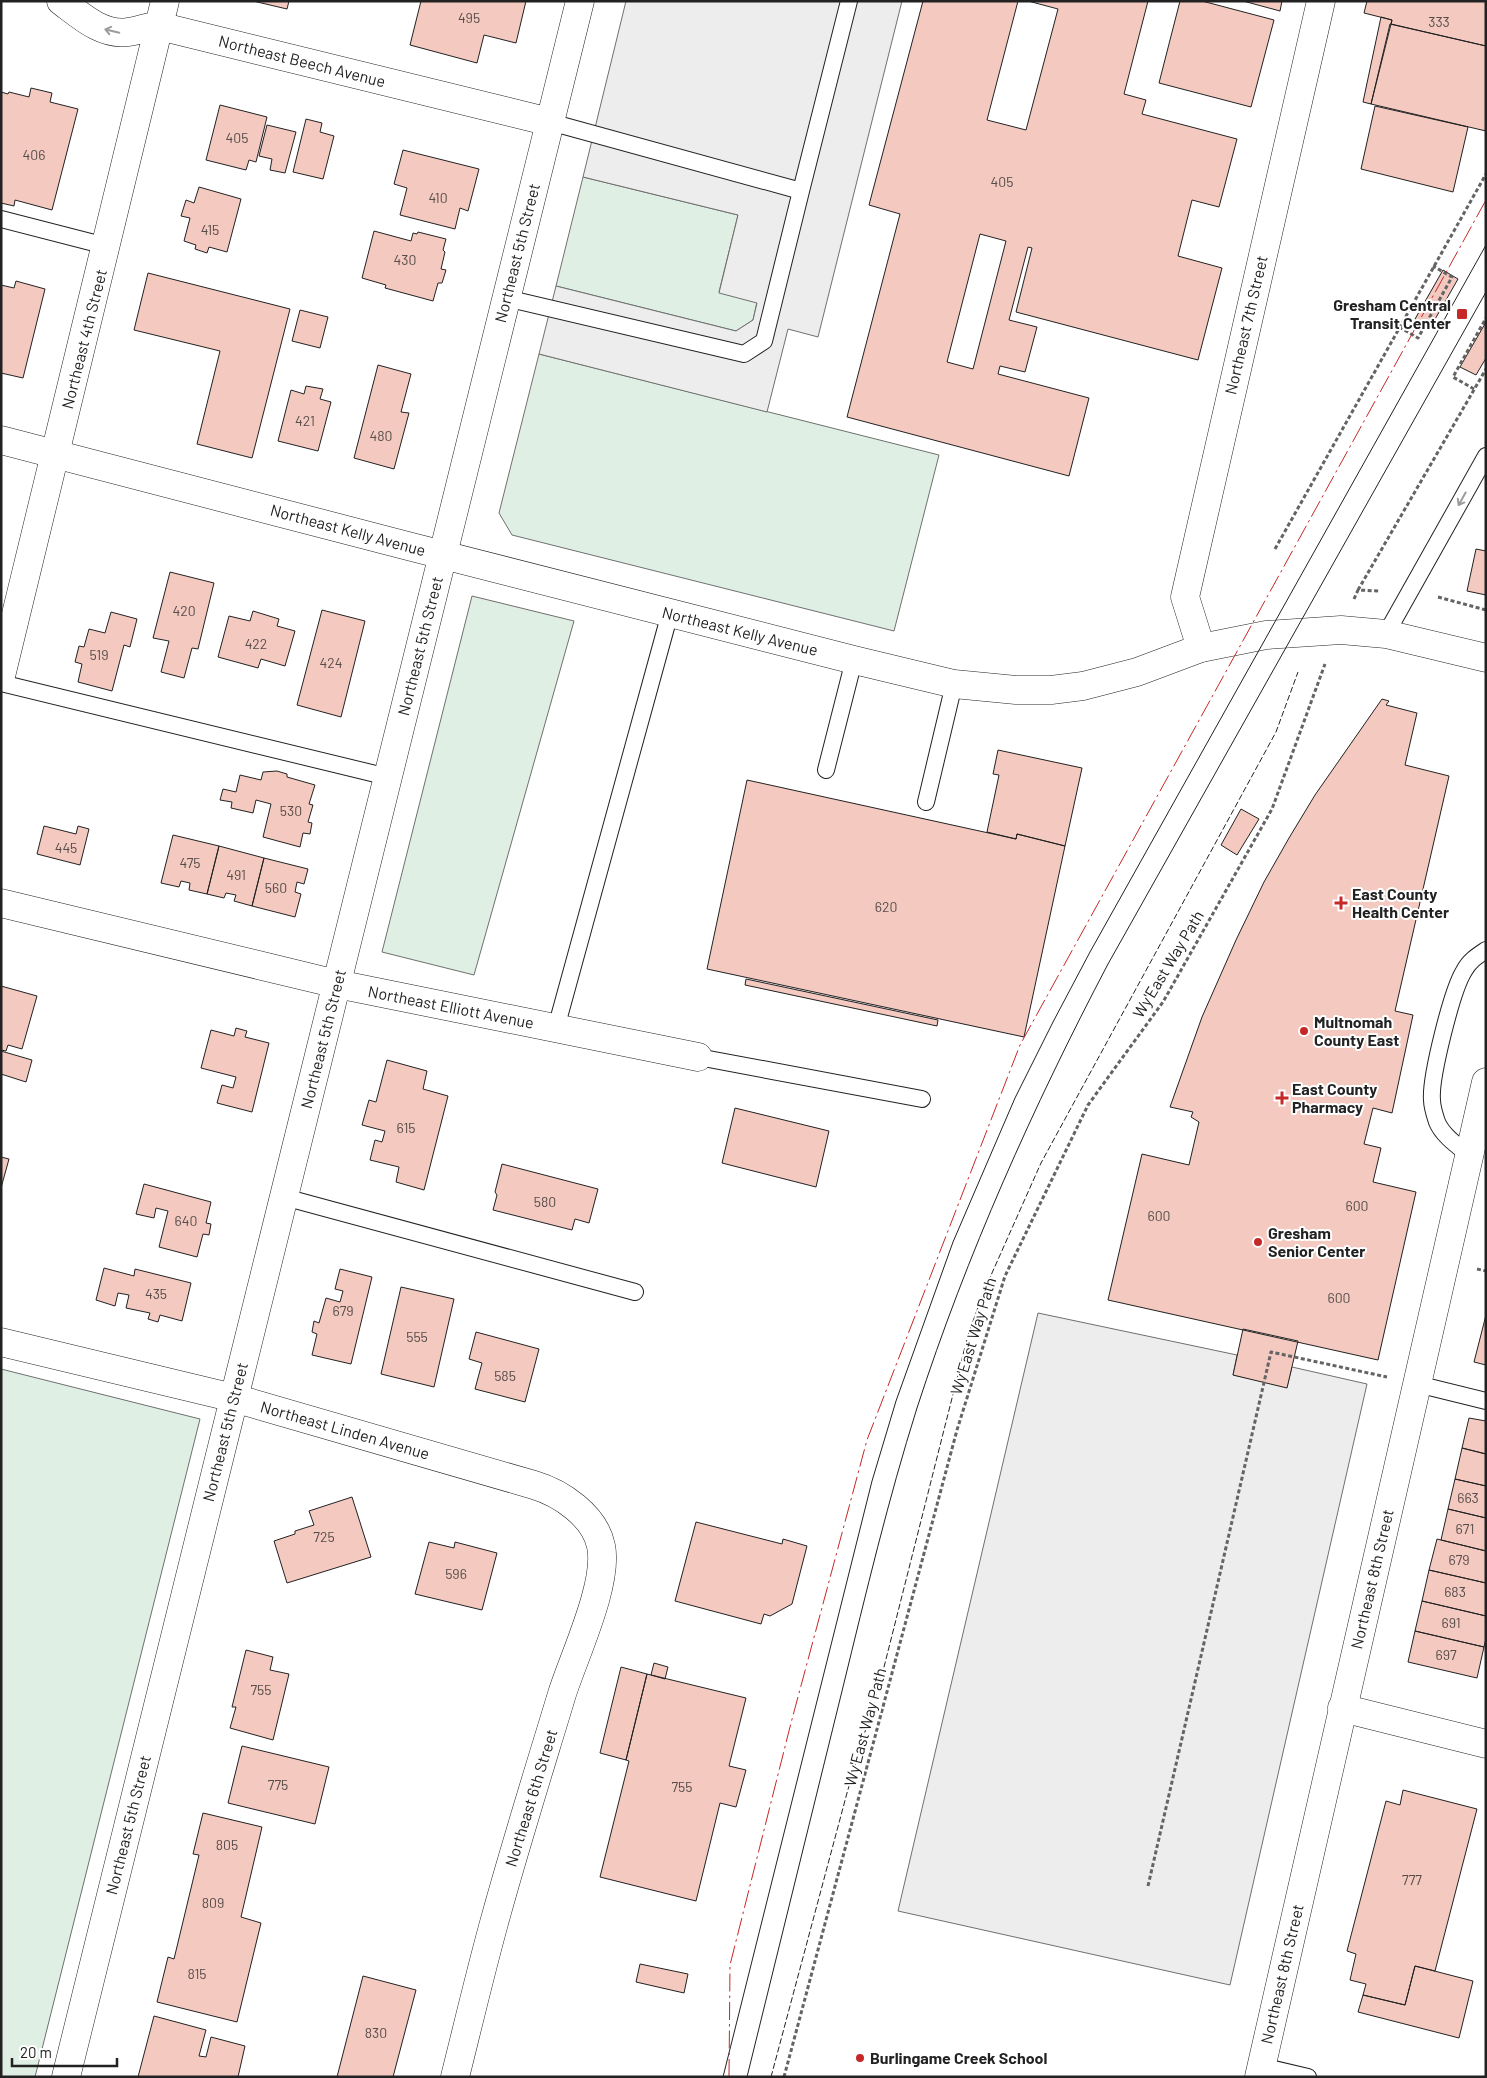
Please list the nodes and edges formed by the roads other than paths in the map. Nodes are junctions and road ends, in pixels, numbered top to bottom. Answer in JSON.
{"nodes":[{"id":1,"x":61,"y":1,"type":"edge"},
{"id":2,"x":580,"y":1,"type":"edge"},
{"id":3,"x":848,"y":1,"type":"edge"},
{"id":4,"x":1321,"y":1,"type":"edge"},
{"id":5,"x":162,"y":14,"type":"edge"},
{"id":6,"x":550,"y":122,"type":"junction"},
{"id":7,"x":801,"y":191,"type":"junction"},
{"id":8,"x":1,"y":220,"type":"edge"},
{"id":9,"x":106,"y":246,"type":"junction"},
{"id":10,"x":506,"y":298,"type":"junction"},
{"id":11,"x":1,"y":440,"type":"edge"},
{"id":12,"x":56,"y":454,"type":"junction"},
{"id":13,"x":1486,"y":456,"type":"edge"},
{"id":14,"x":443,"y":555,"type":"junction"},
{"id":15,"x":670,"y":613,"type":"junction"},
{"id":16,"x":1386,"y":634,"type":"junction"},
{"id":17,"x":1201,"y":648,"type":"junction"},
{"id":18,"x":1486,"y":658,"type":"edge"},
{"id":19,"x":854,"y":660,"type":"junction"},
{"id":20,"x":1,"y":676,"type":"edge"},
{"id":21,"x":1,"y":683,"type":"edge"},
{"id":22,"x":954,"y":684,"type":"junction"},
{"id":23,"x":826,"y":770,"type":"dead end"},
{"id":24,"x":388,"y":777,"type":"junction"},
{"id":25,"x":926,"y":802,"type":"dead end"},
{"id":26,"x":1,"y":902,"type":"edge"},
{"id":27,"x":1486,"y":950,"type":"edge"},
{"id":28,"x":337,"y":984,"type":"junction"},
{"id":29,"x":556,"y":1028,"type":"junction"},
{"id":30,"x":698,"y":1057,"type":"joint"},
{"id":31,"x":1485,"y":1090,"type":"edge"},
{"id":32,"x":922,"y":1099,"type":"dead end"},
{"id":33,"x":1476,"y":1141,"type":"edge"},
{"id":34,"x":284,"y":1197,"type":"junction"},
{"id":35,"x":635,"y":1292,"type":"dead end"},
{"id":36,"x":1,"y":1342,"type":"edge"},
{"id":37,"x":1417,"y":1384,"type":"junction"},
{"id":38,"x":234,"y":1398,"type":"junction"},
{"id":39,"x":1486,"y":1401,"type":"edge"},
{"id":40,"x":590,"y":1523,"type":"joint"},
{"id":41,"x":1342,"y":1708,"type":"junction"},
{"id":42,"x":1486,"y":1744,"type":"edge"},
{"id":43,"x":1260,"y":2071,"type":"edge"},
{"id":44,"x":66,"y":2077,"type":"edge"},
{"id":45,"x":455,"y":2077,"type":"edge"},
{"id":46,"x":1308,"y":2077,"type":"edge"}],
"edges":[{"from":5,"to":1,"type":"street","name":"Northeast Beech Avenue","one_way":true},
{"from":2,"to":6,"type":"street","name":"Northeast 5th Street"},
{"from":3,"to":7,"type":"lane"},
{"from":4,"to":17,"type":"street","name":"Northeast 7th Street"},
{"from":5,"to":6,"type":"street","name":"Northeast Beech Avenue"},
{"from":5,"to":9,"type":"street","name":"Northeast 4th Street"},
{"from":6,"to":7,"type":"lane"},
{"from":6,"to":10,"type":"street","name":"Northeast 5th Street"},
{"from":7,"to":10,"type":"lane"},
{"from":8,"to":9,"type":"lane"},
{"from":9,"to":12,"type":"street","name":"Northeast 4th Street"},
{"from":10,"to":14,"type":"street","name":"Northeast 5th Street"},
{"from":11,"to":12,"type":"street","name":"Northeast Kelly Avenue"},
{"from":12,"to":14,"type":"street","name":"Northeast Kelly Avenue"},
{"from":12,"to":20,"type":"street","name":"Northeast 4th Street"},
{"from":13,"to":16,"type":"lane","one_way":true},
{"from":14,"to":15,"type":"street","name":"Northeast Kelly Avenue"},
{"from":14,"to":24,"type":"street","name":"Northeast 5th Street"},
{"from":15,"to":19,"type":"street","name":"Northeast Kelly Avenue"},
{"from":15,"to":29,"type":"lane"},
{"from":16,"to":17,"type":"street","name":"Northeast Kelly Avenue"},
{"from":16,"to":18,"type":"street","name":"Northeast Kelly Avenue"},
{"from":17,"to":22,"type":"street","name":"Northeast Kelly Avenue"},
{"from":19,"to":22,"type":"street","name":"Northeast Kelly Avenue"},
{"from":19,"to":23,"type":"lane"},
{"from":21,"to":24,"type":"lane"},
{"from":22,"to":25,"type":"lane"},
{"from":24,"to":28,"type":"street","name":"Northeast 5th Street"},
{"from":26,"to":28,"type":"street","name":"Northeast Elliott Avenue"},
{"from":27,"to":33,"type":"lane"},
{"from":28,"to":29,"type":"street","name":"Northeast Elliott Avenue"},
{"from":28,"to":34,"type":"street","name":"Northeast 5th Street"},
{"from":29,"to":30,"type":"street","name":"Northeast Elliott Avenue"},
{"from":30,"to":32,"type":"lane"},
{"from":31,"to":33,"type":"street","name":"Northeast 8th Street"},
{"from":33,"to":37,"type":"street","name":"Northeast 8th Street"},
{"from":34,"to":35,"type":"lane"},
{"from":34,"to":38,"type":"street","name":"Northeast 5th Street"},
{"from":36,"to":38,"type":"street","name":"Northeast Linden Avenue"},
{"from":37,"to":39,"type":"lane"},
{"from":37,"to":41,"type":"street","name":"Northeast 8th Street"},
{"from":38,"to":40,"type":"street","name":"Northeast Linden Avenue"},
{"from":38,"to":44,"type":"street","name":"Northeast 5th Street"},
{"from":40,"to":45,"type":"street","name":"Northeast 6th Street"},
{"from":41,"to":42,"type":"street"},
{"from":41,"to":43,"type":"street","name":"Northeast 8th Street"},
{"from":43,"to":46,"type":"lane"}]}
